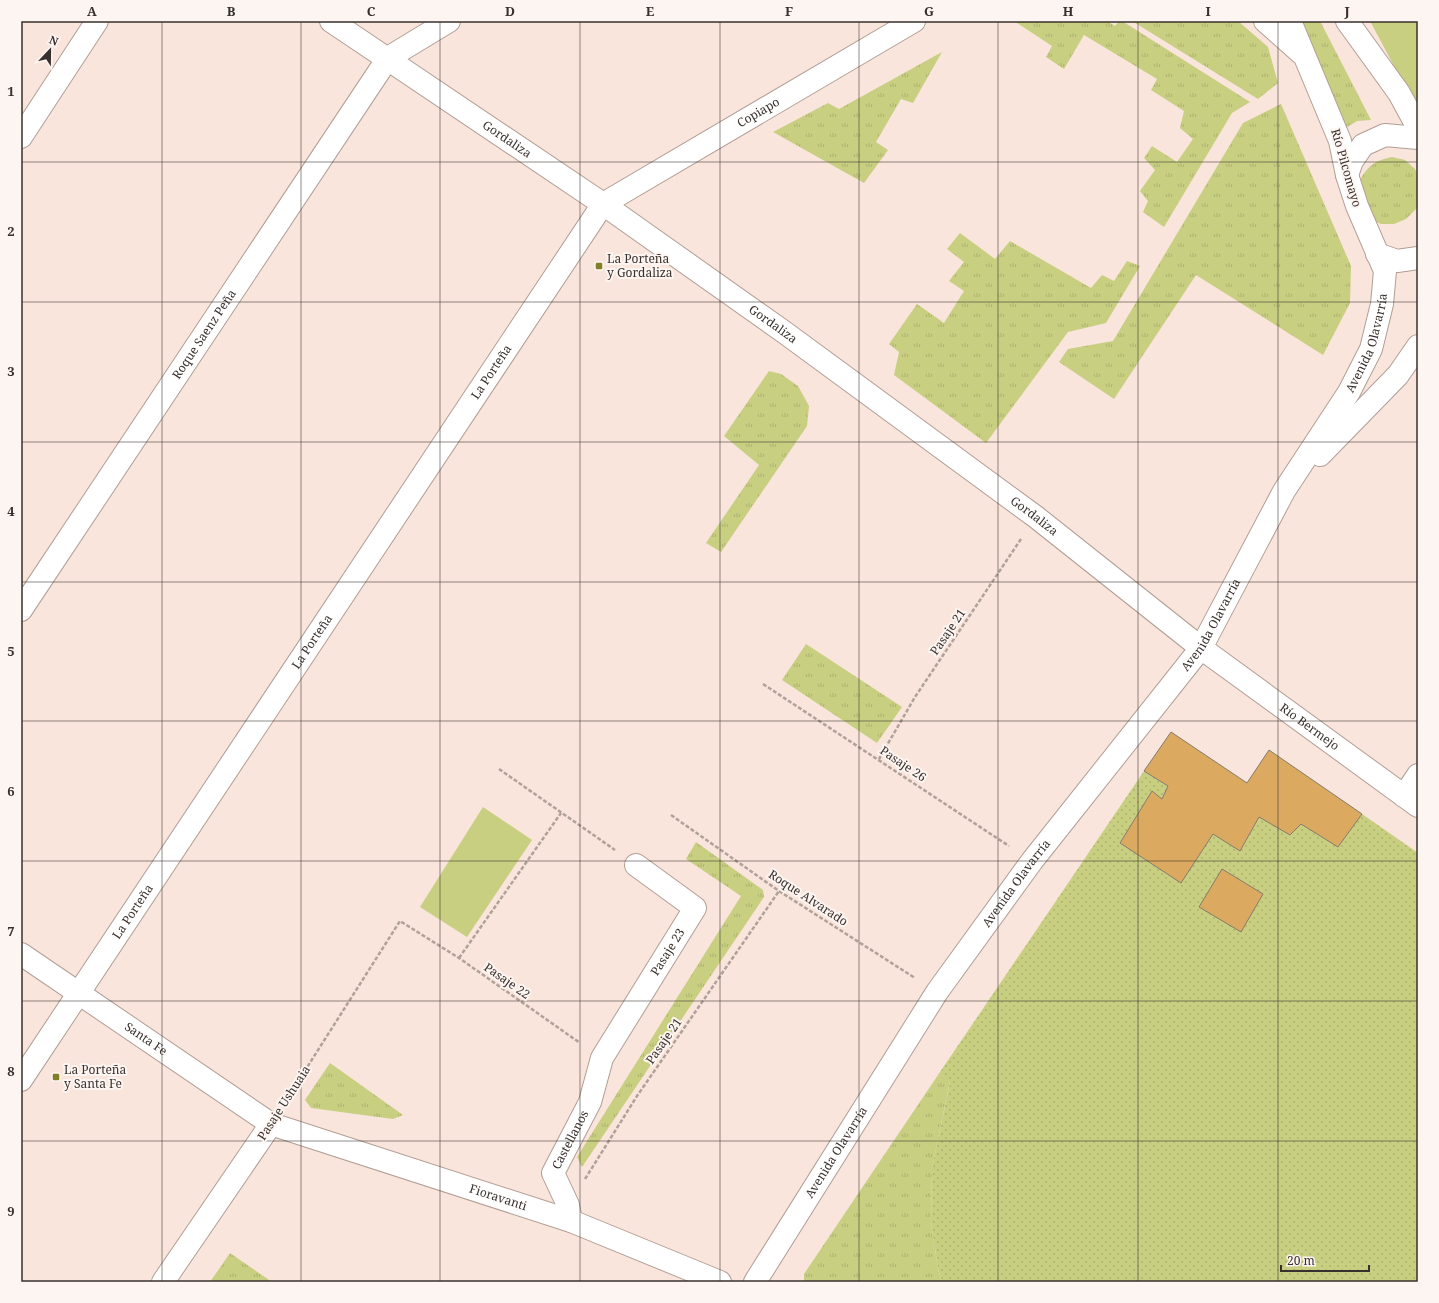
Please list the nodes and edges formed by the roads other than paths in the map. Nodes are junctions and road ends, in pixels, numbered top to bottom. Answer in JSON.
{"nodes":[{"id":1,"x":97,"y":21,"type":"edge"},
{"id":2,"x":331,"y":21,"type":"edge"},
{"id":3,"x":449,"y":21,"type":"edge"},
{"id":4,"x":914,"y":21,"type":"edge"},
{"id":5,"x":1265,"y":21,"type":"edge"},
{"id":6,"x":1290,"y":21,"type":"edge"},
{"id":7,"x":1347,"y":21,"type":"edge"},
{"id":8,"x":1304,"y":56,"type":"junction"},
{"id":9,"x":388,"y":58,"type":"junction"},
{"id":10,"x":1418,"y":128,"type":"edge"},
{"id":11,"x":21,"y":137,"type":"edge"},
{"id":12,"x":1418,"y":138,"type":"edge"},
{"id":13,"x":1347,"y":175,"type":"junction"},
{"id":14,"x":603,"y":204,"type":"junction"},
{"id":15,"x":1418,"y":258,"type":"edge"},
{"id":16,"x":1381,"y":262,"type":"junction"},
{"id":17,"x":1418,"y":346,"type":"edge"},
{"id":18,"x":1284,"y":491,"type":"junction"},
{"id":19,"x":21,"y":610,"type":"edge"},
{"id":20,"x":1201,"y":648,"type":"junction"},
{"id":21,"x":1418,"y":775,"type":"edge"},
{"id":22,"x":1411,"y":801,"type":"edge"},
{"id":23,"x":636,"y":865,"type":"road end"},
{"id":24,"x":21,"y":954,"type":"edge"},
{"id":25,"x":80,"y":994,"type":"junction"},
{"id":26,"x":602,"y":1058,"type":"joint"},
{"id":27,"x":21,"y":1080,"type":"edge"},
{"id":28,"x":271,"y":1124,"type":"junction"},
{"id":29,"x":570,"y":1213,"type":"junction"},
{"id":30,"x":162,"y":1282,"type":"edge"},
{"id":31,"x":720,"y":1282,"type":"edge"},
{"id":32,"x":755,"y":1282,"type":"edge"}],
"edges":[{"from":1,"to":11,"type":"street"},
{"from":2,"to":9,"type":"street","name":"Gordaliza"},
{"from":3,"to":9,"type":"street"},
{"from":4,"to":14,"type":"street","name":"Copiapo"},
{"from":5,"to":8,"type":"street"},
{"from":6,"to":8,"type":"street","name":"Río Pilcomayo"},
{"from":7,"to":10,"type":"street"},
{"from":8,"to":13,"type":"street","name":"Río Pilcomayo"},
{"from":9,"to":14,"type":"street","name":"Gordaliza"},
{"from":9,"to":19,"type":"street","name":"Roque Saenz Peña"},
{"from":12,"to":13,"type":"street"},
{"from":13,"to":16,"type":"street","name":"Río Pilcomayo"},
{"from":14,"to":20,"type":"street","name":"Gordaliza"},
{"from":14,"to":25,"type":"street","name":"La Porteña"},
{"from":15,"to":16,"type":"street"},
{"from":16,"to":18,"type":"street","name":"Avenida Olavarría"},
{"from":17,"to":18,"type":"street","name":"Avenida Olavarría"},
{"from":18,"to":20,"type":"street","name":"Avenida Olavarría"},
{"from":20,"to":22,"type":"street","name":"Río Bermejo"},
{"from":20,"to":32,"type":"street","name":"Avenida Olavarría"},
{"from":21,"to":22,"type":"street"},
{"from":23,"to":26,"type":"street","name":"Pasaje 23"},
{"from":24,"to":25,"type":"street","name":"Santa Fe"},
{"from":25,"to":27,"type":"street","name":"La Porteña"},
{"from":25,"to":28,"type":"street","name":"Santa Fe"},
{"from":26,"to":29,"type":"street","name":"Castellanos"},
{"from":28,"to":29,"type":"street","name":"Fioravanti"},
{"from":28,"to":30,"type":"street","name":"Pasaje Ushuaia"},
{"from":29,"to":31,"type":"street","name":"Fioravanti"}]}
